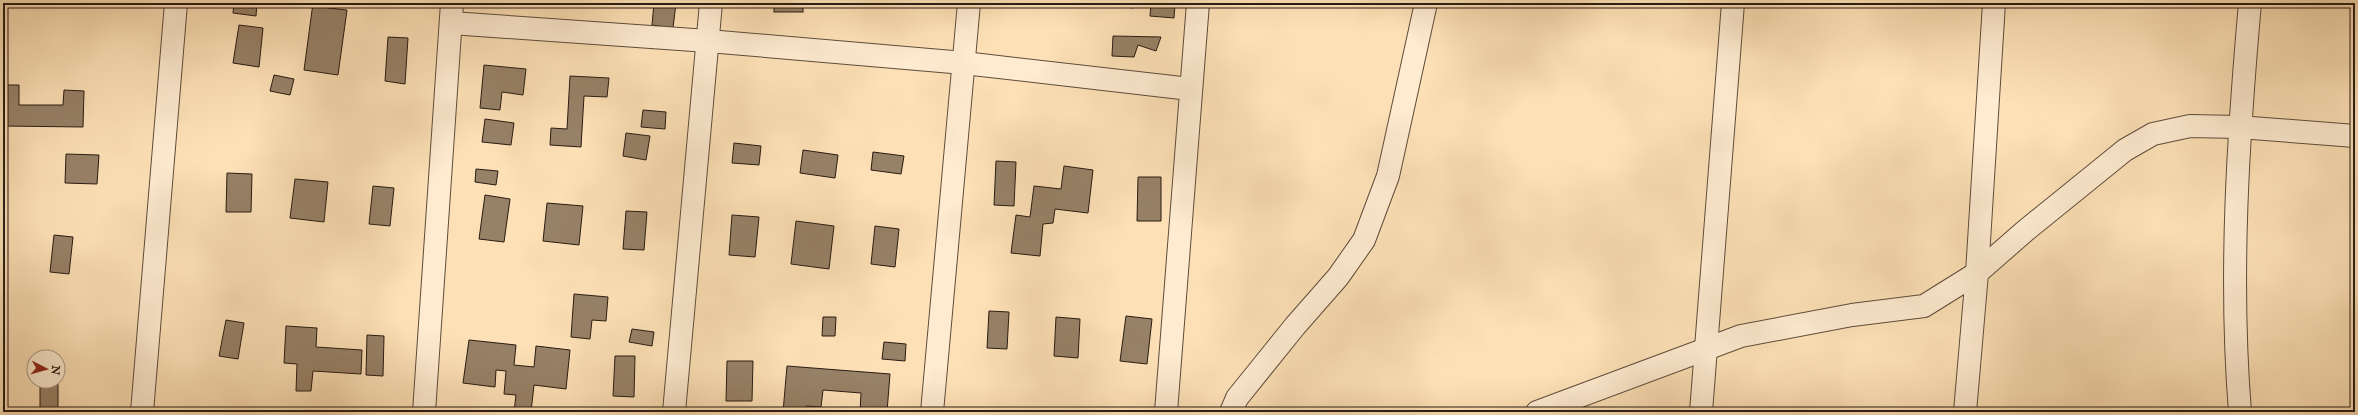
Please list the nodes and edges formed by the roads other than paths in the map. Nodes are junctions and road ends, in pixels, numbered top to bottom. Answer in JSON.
{"nodes":[{"id":1,"x":176,"y":3,"type":"edge"},
{"id":2,"x":711,"y":3,"type":"edge"},
{"id":3,"x":969,"y":3,"type":"edge"},
{"id":4,"x":1198,"y":3,"type":"edge"},
{"id":5,"x":1426,"y":3,"type":"edge"},
{"id":6,"x":1733,"y":3,"type":"edge"},
{"id":7,"x":1994,"y":3,"type":"edge"},
{"id":8,"x":2250,"y":3,"type":"edge"},
{"id":9,"x":452,"y":13,"type":"edge"},
{"id":10,"x":708,"y":41,"type":"junction"},
{"id":11,"x":964,"y":63,"type":"junction"},
{"id":12,"x":1190,"y":89,"type":"junction"},
{"id":13,"x":2239,"y":127,"type":"junction"},
{"id":14,"x":2355,"y":136,"type":"edge"},
{"id":15,"x":1977,"y":273,"type":"junction"},
{"id":16,"x":1707,"y":348,"type":"junction"},
{"id":17,"x":142,"y":412,"type":"edge"},
{"id":18,"x":424,"y":412,"type":"edge"},
{"id":19,"x":674,"y":412,"type":"edge"},
{"id":20,"x":932,"y":412,"type":"edge"},
{"id":21,"x":1166,"y":412,"type":"edge"},
{"id":22,"x":1231,"y":412,"type":"edge"},
{"id":23,"x":1537,"y":412,"type":"edge"},
{"id":24,"x":1700,"y":412,"type":"edge"},
{"id":25,"x":1966,"y":412,"type":"edge"},
{"id":26,"x":2240,"y":412,"type":"edge"}],
"edges":[{"from":1,"to":17,"type":"street"},
{"from":2,"to":10,"type":"street"},
{"from":3,"to":11,"type":"street"},
{"from":4,"to":12,"type":"street"},
{"from":5,"to":22,"type":"street"},
{"from":6,"to":16,"type":"street"},
{"from":7,"to":15,"type":"street"},
{"from":8,"to":13,"type":"street"},
{"from":9,"to":10,"type":"street"},
{"from":9,"to":18,"type":"street"},
{"from":10,"to":11,"type":"street"},
{"from":10,"to":19,"type":"street"},
{"from":11,"to":12,"type":"street"},
{"from":11,"to":20,"type":"street"},
{"from":12,"to":21,"type":"street"},
{"from":13,"to":14,"type":"street"},
{"from":13,"to":15,"type":"street"},
{"from":13,"to":26,"type":"street"},
{"from":15,"to":16,"type":"street"},
{"from":15,"to":25,"type":"street"},
{"from":16,"to":23,"type":"street"},
{"from":16,"to":24,"type":"street"}]}
